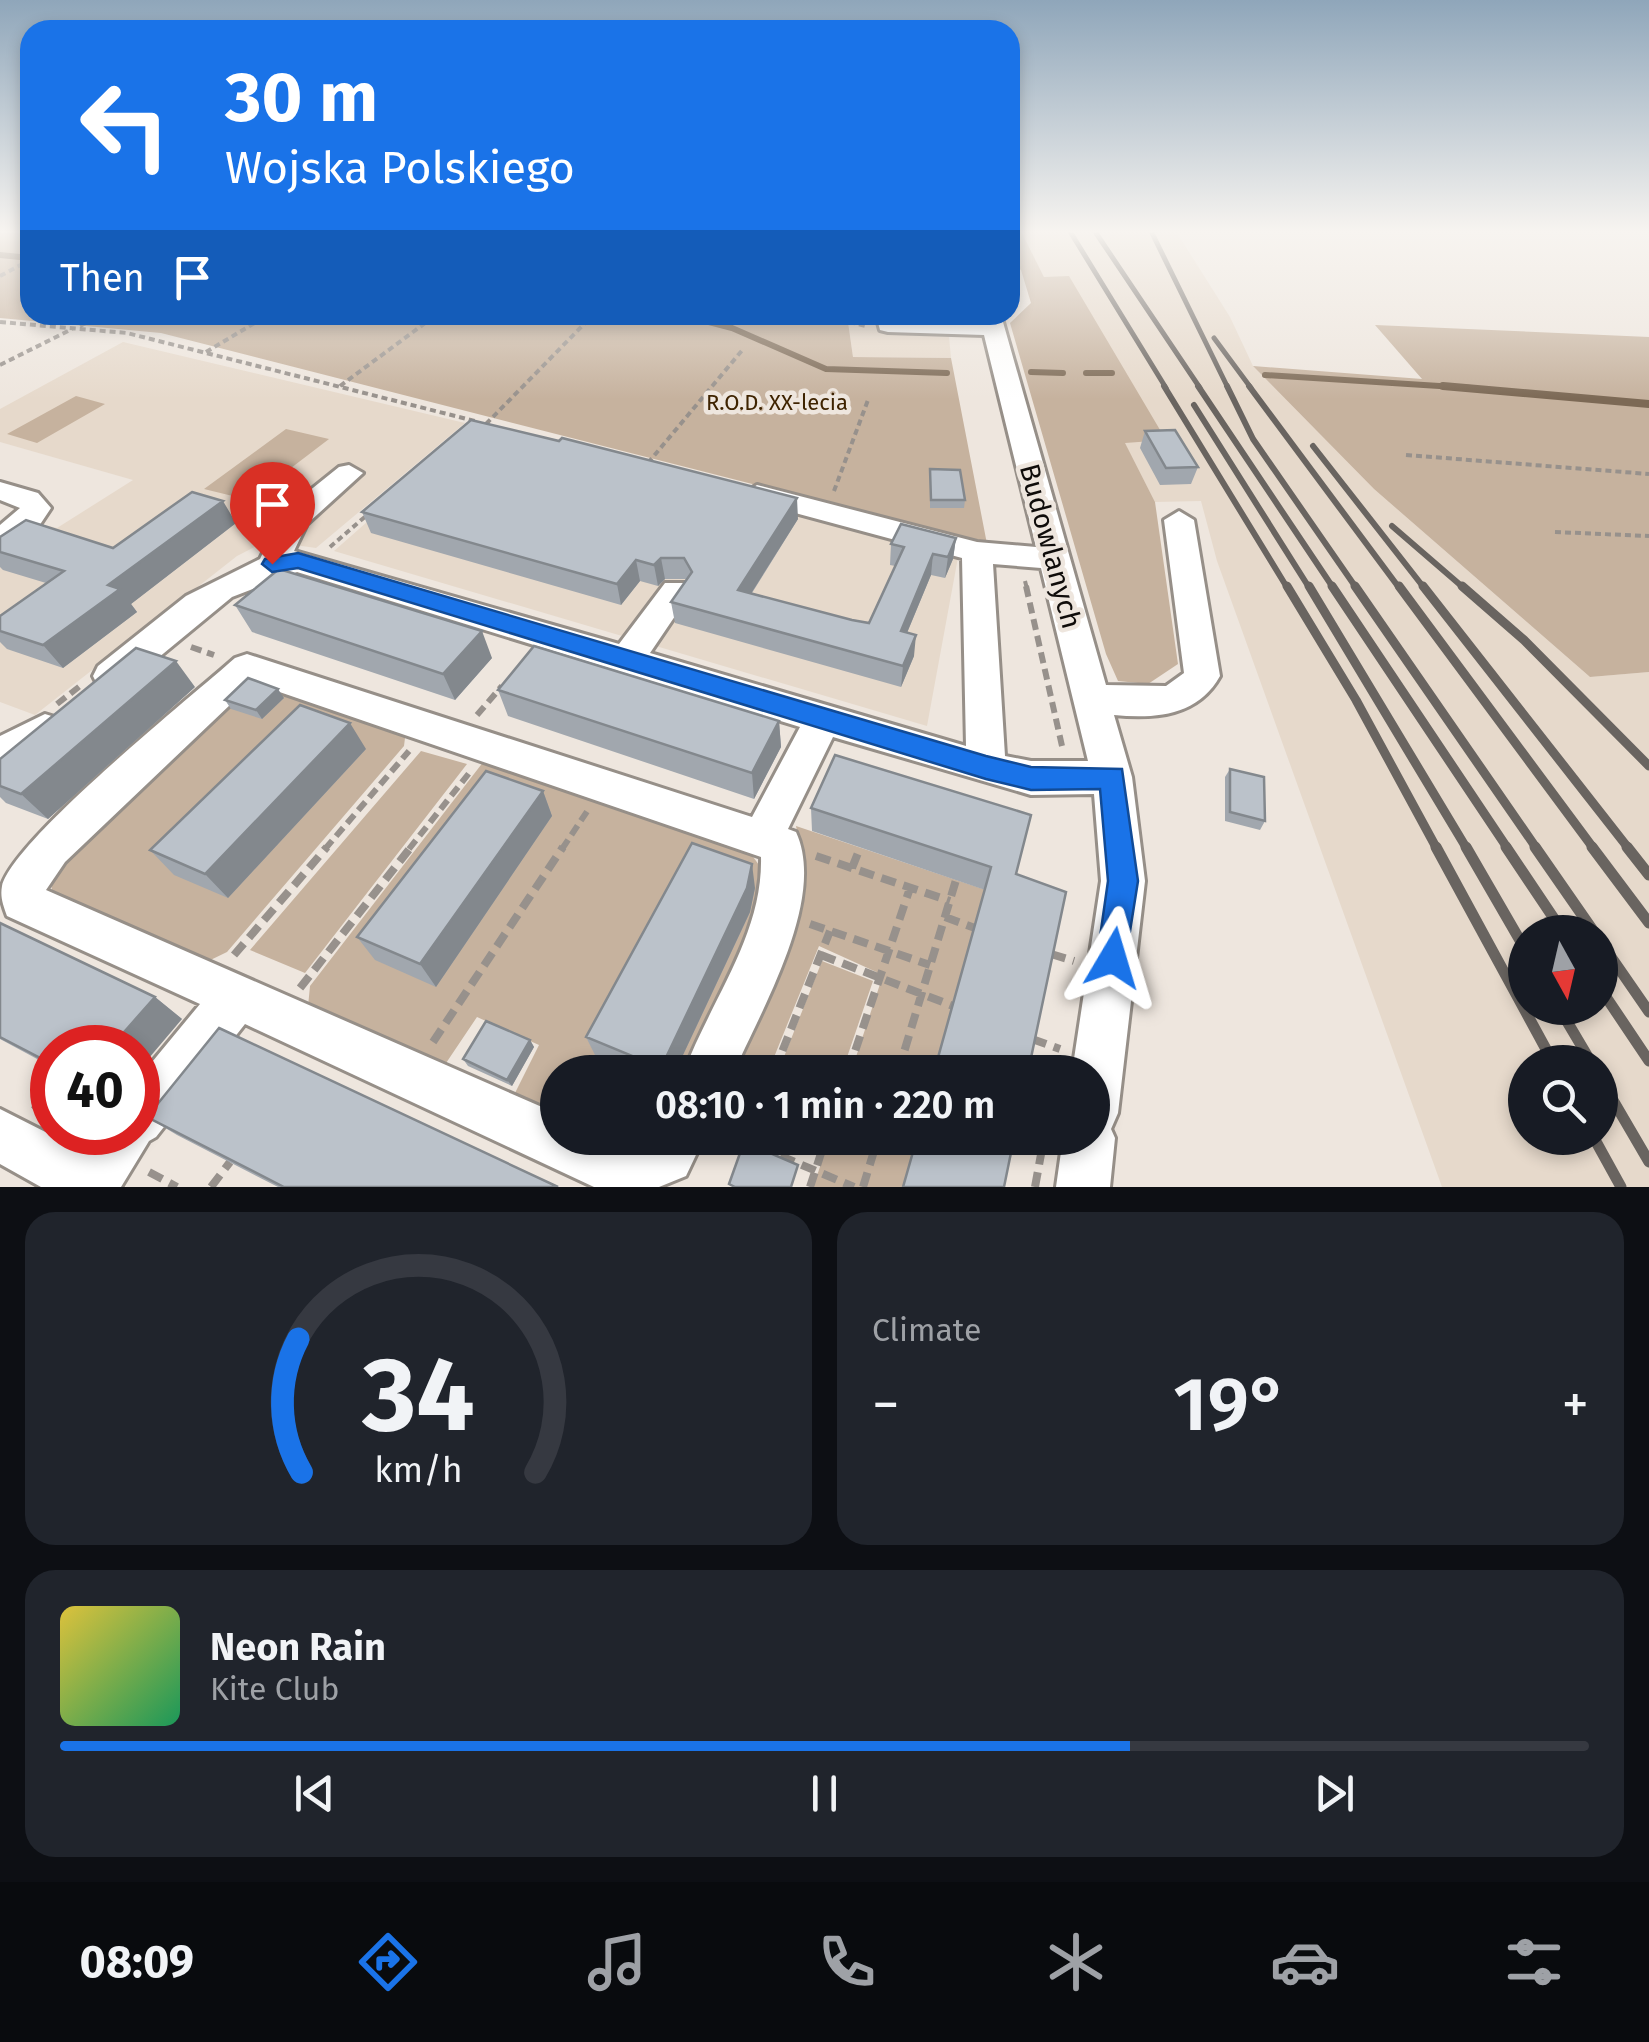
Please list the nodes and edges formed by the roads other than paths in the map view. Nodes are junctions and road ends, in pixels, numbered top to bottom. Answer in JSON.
{"nodes":[{"id":1,"x":993,"y":325,"type":"edge"},
{"id":2,"x":349,"y":473,"type":"dead end"},
{"id":3,"x":0,"y":490,"type":"edge"},
{"id":4,"x":729,"y":517,"type":"edge"},
{"id":5,"x":1179,"y":520,"type":"dead end"},
{"id":6,"x":0,"y":539,"type":"edge"},
{"id":7,"x":977,"y":552,"type":"junction"},
{"id":8,"x":1055,"y":559,"type":"junction"},
{"id":9,"x":286,"y":562,"type":"junction"},
{"id":10,"x":676,"y":591,"type":"edge"},
{"id":11,"x":628,"y":658,"type":"junction"},
{"id":12,"x":1091,"y":698,"type":"junction"},
{"id":13,"x":825,"y":716,"type":"junction"},
{"id":14,"x":11,"y":750,"type":"edge"},
{"id":15,"x":986,"y":768,"type":"junction"},
{"id":16,"x":1112,"y":777,"type":"junction"},
{"id":17,"x":771,"y":841,"type":"junction"},
{"id":18,"x":240,"y":1001,"type":"junction"},
{"id":19,"x":715,"y":1055,"type":"edge"},
{"id":20,"x":1100,"y":1055,"type":"edge"},
{"id":21,"x":160,"y":1094,"type":"edge"},
{"id":22,"x":17,"y":1123,"type":"edge"},
{"id":23,"x":540,"y":1135,"type":"edge"},
{"id":24,"x":110,"y":1155,"type":"edge"},
{"id":25,"x":584,"y":1155,"type":"edge"},
{"id":26,"x":669,"y":1155,"type":"edge"},
{"id":27,"x":1066,"y":1155,"type":"edge"},
{"id":28,"x":90,"y":1185,"type":"edge"},
{"id":29,"x":1083,"y":1187,"type":"edge"}],
"edges":[{"from":1,"to":8,"type":"street","name":"Budowlanych"},
{"from":2,"to":9,"type":"street"},
{"from":3,"to":6,"type":"street"},
{"from":4,"to":7,"type":"street"},
{"from":5,"to":12,"type":"street"},
{"from":7,"to":8,"type":"street"},
{"from":7,"to":15,"type":"street"},
{"from":8,"to":12,"type":"street","name":"Budowlanych"},
{"from":9,"to":11,"type":"street"},
{"from":9,"to":14,"type":"street"},
{"from":10,"to":11,"type":"street"},
{"from":11,"to":13,"type":"street"},
{"from":12,"to":16,"type":"street","name":"Budowlanych"},
{"from":13,"to":15,"type":"street"},
{"from":13,"to":17,"type":"street"},
{"from":15,"to":16,"type":"street"},
{"from":16,"to":20,"type":"street","name":"Budowlanych"},
{"from":17,"to":18,"type":"street"},
{"from":17,"to":19,"type":"street"},
{"from":18,"to":21,"type":"street"},
{"from":18,"to":23,"type":"street"},
{"from":22,"to":28,"type":"street"},
{"from":24,"to":28,"type":"street"},
{"from":25,"to":26,"type":"street"},
{"from":27,"to":29,"type":"street"}]}
